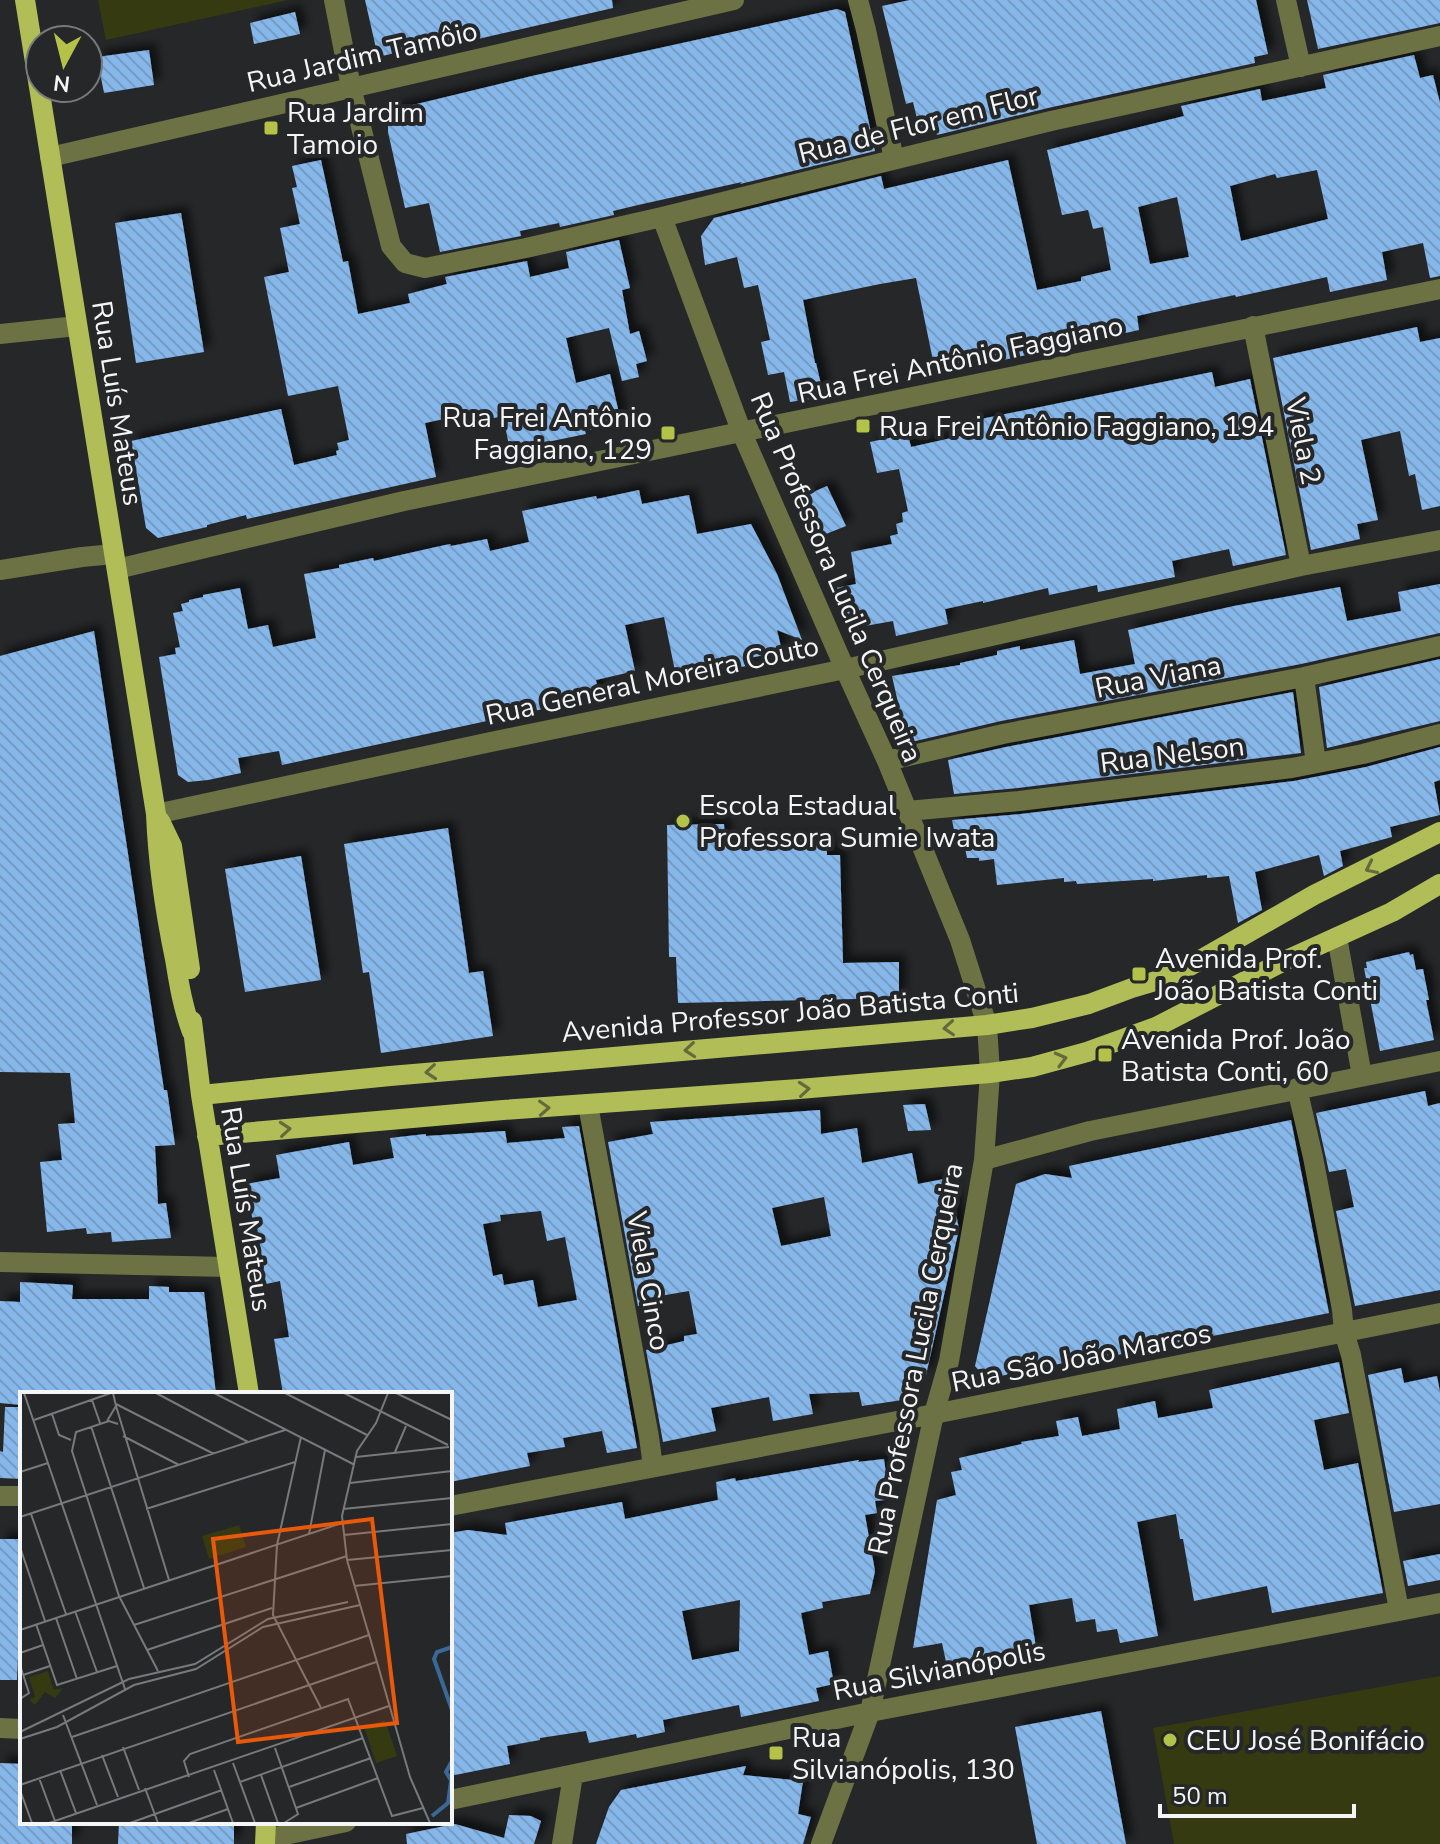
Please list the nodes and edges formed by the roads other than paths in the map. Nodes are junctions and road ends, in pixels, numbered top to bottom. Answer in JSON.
{"nodes":[{"id":1,"x":25,"y":0,"type":"edge"},
{"id":2,"x":334,"y":0,"type":"edge"},
{"id":3,"x":734,"y":0,"type":"edge"},
{"id":4,"x":858,"y":0,"type":"edge"},
{"id":5,"x":1286,"y":0,"type":"edge"},
{"id":6,"x":1440,"y":36,"type":"edge"},
{"id":7,"x":1301,"y":67,"type":"junction"},
{"id":8,"x":351,"y":87,"type":"junction"},
{"id":9,"x":50,"y":157,"type":"junction"},
{"id":10,"x":894,"y":159,"type":"junction"},
{"id":11,"x":662,"y":217,"type":"junction"},
{"id":12,"x":1440,"y":289,"type":"edge"},
{"id":13,"x":77,"y":326,"type":"junction"},
{"id":14,"x":1253,"y":326,"type":"junction"},
{"id":15,"x":0,"y":334,"type":"edge"},
{"id":16,"x":742,"y":433,"type":"junction"},
{"id":17,"x":1440,"y":540,"type":"edge"},
{"id":18,"x":116,"y":562,"type":"junction"},
{"id":19,"x":1301,"y":566,"type":"junction"},
{"id":20,"x":0,"y":570,"type":"edge"},
{"id":21,"x":1440,"y":646,"type":"edge"},
{"id":22,"x":845,"y":669,"type":"junction"},
{"id":23,"x":1304,"y":677,"type":"junction"},
{"id":24,"x":1440,"y":734,"type":"edge"},
{"id":25,"x":887,"y":761,"type":"junction"},
{"id":26,"x":1316,"y":763,"type":"junction"},
{"id":27,"x":907,"y":811,"type":"junction"},
{"id":28,"x":156,"y":814,"type":"junction"},
{"id":29,"x":1440,"y":832,"type":"edge"},
{"id":30,"x":1440,"y":884,"type":"edge"},
{"id":31,"x":1337,"y":937,"type":"junction"},
{"id":32,"x":987,"y":1025,"type":"junction"},
{"id":33,"x":1440,"y":1061,"type":"edge"},
{"id":34,"x":990,"y":1073,"type":"junction"},
{"id":35,"x":1362,"y":1076,"type":"junction"},
{"id":36,"x":1297,"y":1088,"type":"junction"},
{"id":37,"x":201,"y":1095,"type":"junction"},
{"id":38,"x":588,"y":1105,"type":"junction"},
{"id":39,"x":207,"y":1136,"type":"junction"},
{"id":40,"x":984,"y":1160,"type":"junction"},
{"id":41,"x":0,"y":1262,"type":"edge"},
{"id":42,"x":228,"y":1267,"type":"junction"},
{"id":43,"x":1440,"y":1313,"type":"edge"},
{"id":44,"x":1344,"y":1332,"type":"junction"},
{"id":45,"x":249,"y":1392,"type":"edge"},
{"id":46,"x":934,"y":1414,"type":"junction"},
{"id":47,"x":653,"y":1467,"type":"junction"},
{"id":48,"x":452,"y":1506,"type":"edge"},
{"id":49,"x":1440,"y":1603,"type":"edge"},
{"id":50,"x":1399,"y":1610,"type":"junction"},
{"id":51,"x":870,"y":1712,"type":"junction"},
{"id":52,"x":0,"y":1728,"type":"edge"},
{"id":53,"x":20,"y":1729,"type":"edge"},
{"id":54,"x":573,"y":1775,"type":"junction"},
{"id":55,"x":452,"y":1800,"type":"edge"},
{"id":56,"x":334,"y":1824,"type":"edge"},
{"id":57,"x":266,"y":1835,"type":"edge"},
{"id":58,"x":562,"y":1844,"type":"edge"},
{"id":59,"x":821,"y":1844,"type":"edge"}],
"edges":[{"from":1,"to":9,"type":"main road","name":"Rua Luís Mateus"},
{"from":2,"to":8,"type":"street"},
{"from":3,"to":8,"type":"street","name":"Rua Jardim Tamôio"},
{"from":4,"to":10,"type":"street"},
{"from":5,"to":7,"type":"street"},
{"from":6,"to":7,"type":"street","name":"Rua de Flor em Flor"},
{"from":7,"to":10,"type":"street","name":"Rua de Flor em Flor"},
{"from":8,"to":9,"type":"street","name":"Rua Jardim Tamôio"},
{"from":8,"to":11,"type":"street","name":"Rua de Flor em Flor"},
{"from":9,"to":13,"type":"main road","name":"Rua Luís Mateus"},
{"from":10,"to":11,"type":"street","name":"Rua de Flor em Flor"},
{"from":11,"to":16,"type":"street","name":"Rua Professora Lucila Cerqueira"},
{"from":12,"to":14,"type":"street","name":"Rua Frei Antônio Faggiano"},
{"from":13,"to":15,"type":"street"},
{"from":13,"to":18,"type":"main road","name":"Rua Luís Mateus"},
{"from":14,"to":16,"type":"street","name":"Rua Frei Antônio Faggiano"},
{"from":14,"to":19,"type":"street","name":"Viela 2"},
{"from":16,"to":18,"type":"street","name":"Rua Frei Antônio Faggiano"},
{"from":16,"to":22,"type":"street","name":"Rua Professora Lucila Cerqueira"},
{"from":17,"to":19,"type":"street","name":"Rua General Moreira Couto"},
{"from":18,"to":20,"type":"street","name":"Rua Frei Antônio Faggiano"},
{"from":18,"to":28,"type":"main road","name":"Rua Luís Mateus"},
{"from":19,"to":22,"type":"street","name":"Rua General Moreira Couto"},
{"from":21,"to":23,"type":"street","name":"Rua Viana"},
{"from":22,"to":25,"type":"street","name":"Rua Professora Lucila Cerqueira"},
{"from":22,"to":28,"type":"street","name":"Rua General Moreira Couto"},
{"from":23,"to":25,"type":"street","name":"Rua Viana"},
{"from":23,"to":26,"type":"street"},
{"from":24,"to":26,"type":"street","name":"Rua Nelson"},
{"from":25,"to":27,"type":"street","name":"Rua Professora Lucila Cerqueira"},
{"from":26,"to":27,"type":"street","name":"Rua Nelson"},
{"from":27,"to":32,"type":"street","name":"Rua Professora Lucila Cerqueira"},
{"from":28,"to":37,"type":"main road","name":"Rua Luís Mateus"},
{"from":29,"to":32,"type":"main road","name":"Avenida Professor João Batista Conti","one_way":true},
{"from":30,"to":31,"type":"main road"},
{"from":34,"to":31,"type":"main road","one_way":true},
{"from":31,"to":35,"type":"street"},
{"from":32,"to":34,"type":"street","name":"Rua Professora Lucila Cerqueira"},
{"from":32,"to":37,"type":"main road","name":"Avenida Professor João Batista Conti","one_way":true},
{"from":33,"to":35,"type":"street"},
{"from":38,"to":34,"type":"main road","one_way":true},
{"from":34,"to":40,"type":"street","name":"Rua Professora Lucila Cerqueira"},
{"from":35,"to":36,"type":"street"},
{"from":36,"to":40,"type":"street"},
{"from":36,"to":44,"type":"street"},
{"from":37,"to":39,"type":"main road","name":"Rua Luís Mateus"},
{"from":39,"to":38,"type":"main road","one_way":true},
{"from":38,"to":47,"type":"street","name":"Viela Cinco"},
{"from":39,"to":42,"type":"main road","name":"Rua Luís Mateus"},
{"from":40,"to":46,"type":"street","name":"Rua Professora Lucila Cerqueira"},
{"from":41,"to":42,"type":"street"},
{"from":42,"to":45,"type":"main road","name":"Rua Luís Mateus"},
{"from":43,"to":44,"type":"street","name":"Rua São João Marcos"},
{"from":44,"to":46,"type":"street","name":"Rua São João Marcos"},
{"from":44,"to":50,"type":"street"},
{"from":46,"to":47,"type":"street","name":"Rua São João Marcos"},
{"from":46,"to":51,"type":"street","name":"Rua Professora Lucila Cerqueira"},
{"from":47,"to":48,"type":"street","name":"Rua São João Marcos"},
{"from":49,"to":50,"type":"street","name":"Rua Silvianópolis"},
{"from":50,"to":51,"type":"street","name":"Rua Silvianópolis"},
{"from":51,"to":54,"type":"street","name":"Rua Silvianópolis"},
{"from":51,"to":59,"type":"street","name":"Rua Professora Lucila Cerqueira"},
{"from":52,"to":53,"type":"street"},
{"from":54,"to":55,"type":"street","name":"Rua Silvianópolis"},
{"from":54,"to":58,"type":"street"},
{"from":56,"to":57,"type":"street"}]}
